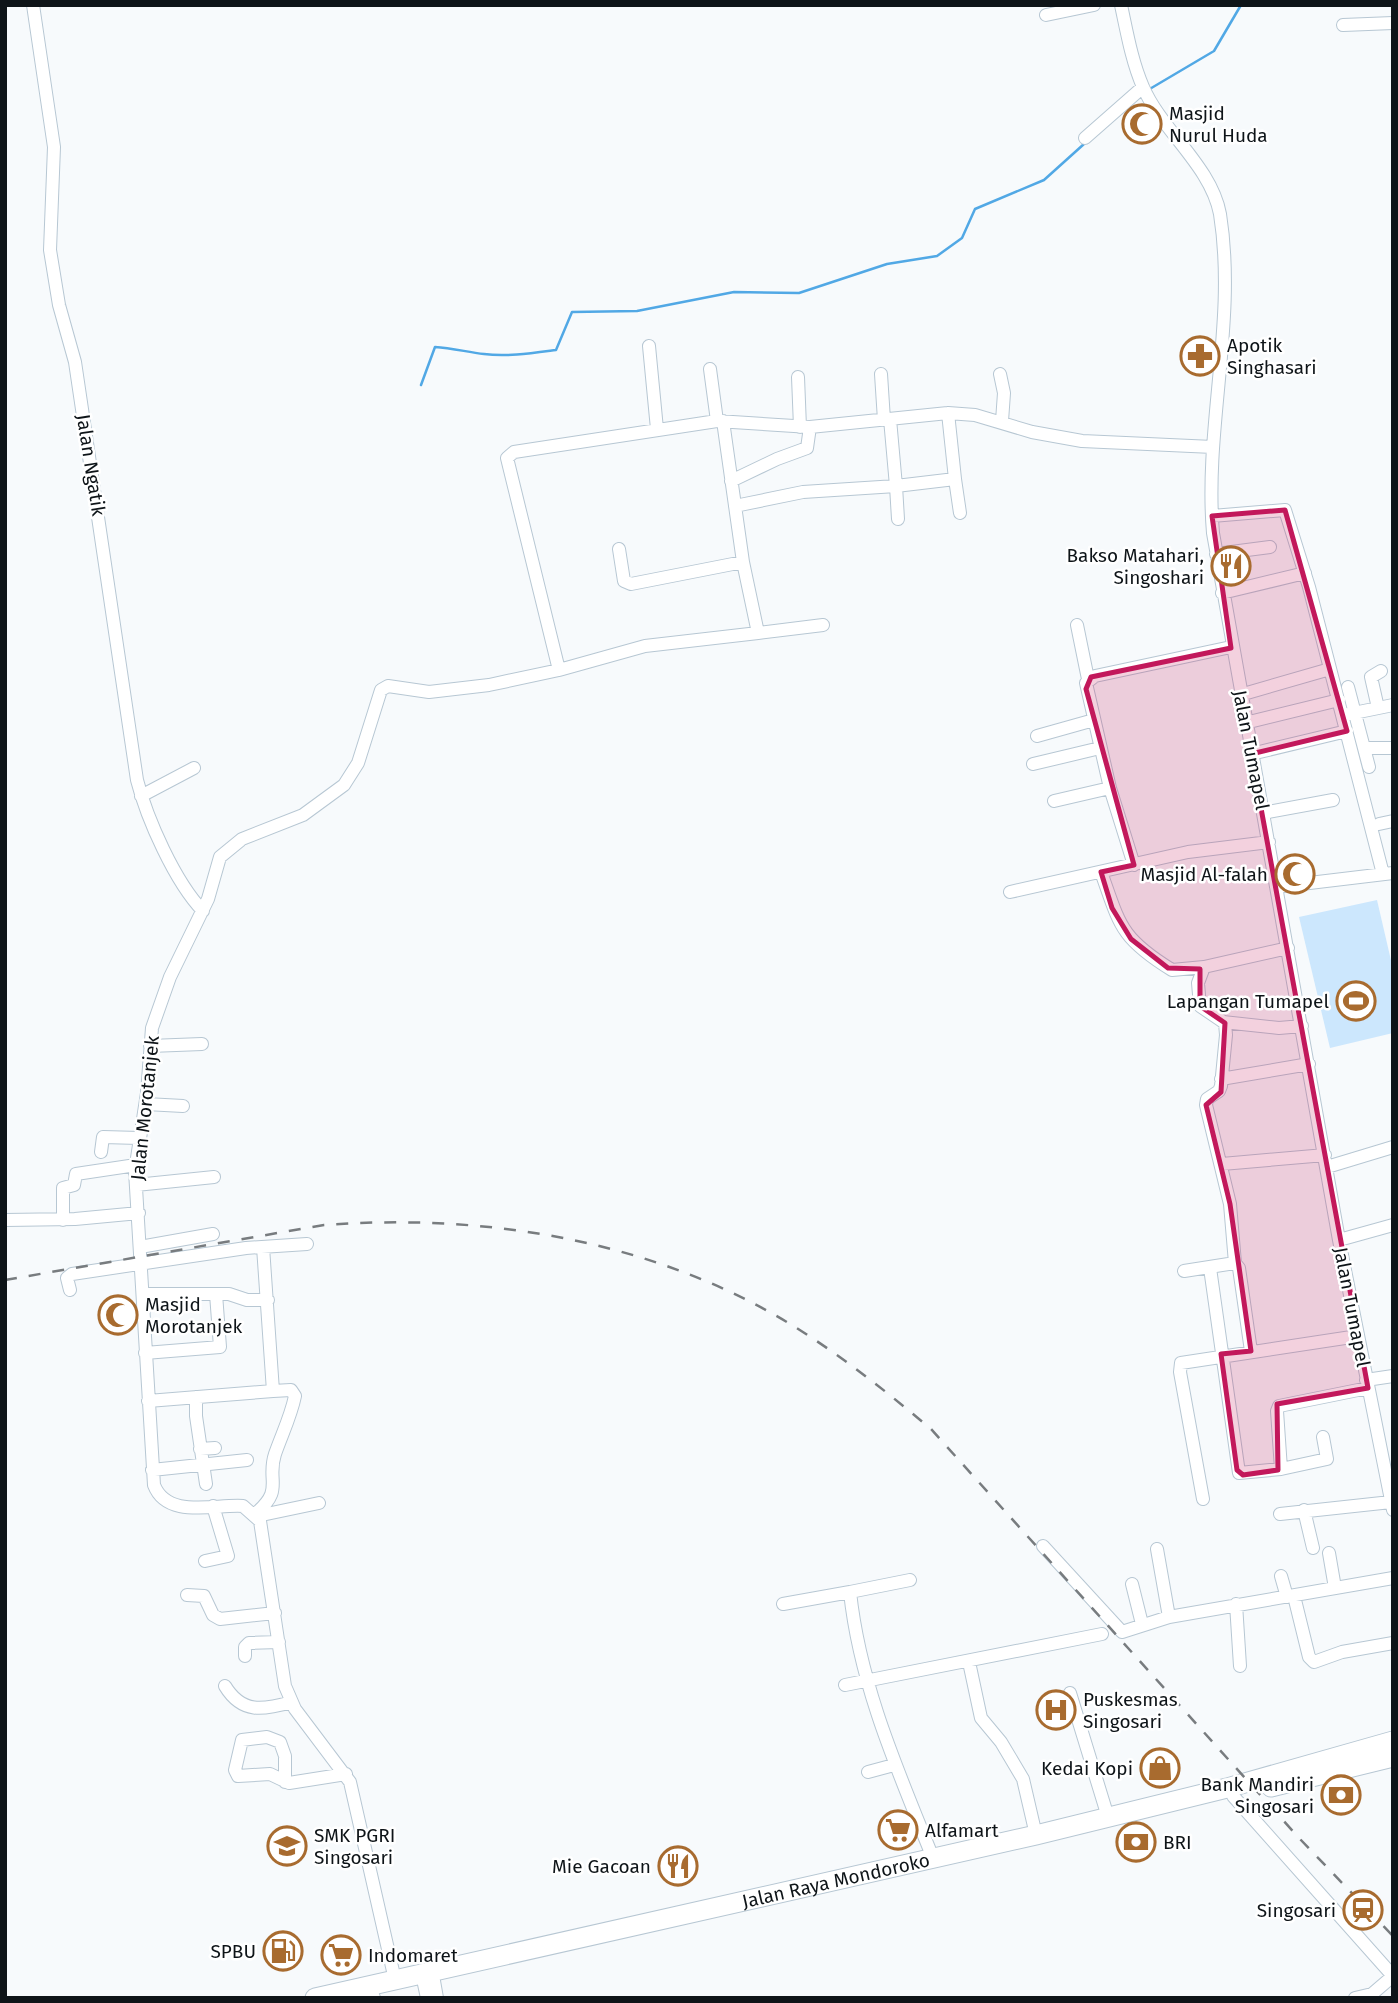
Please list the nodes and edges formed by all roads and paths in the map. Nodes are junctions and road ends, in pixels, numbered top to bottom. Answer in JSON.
{"nodes":[{"id":1,"x":33,"y":5,"type":"edge"},
{"id":2,"x":1094,"y":5,"type":"edge"},
{"id":3,"x":1121,"y":5,"type":"edge"},
{"id":4,"x":1046,"y":15,"type":"dead end"},
{"id":5,"x":1393,"y":23,"type":"edge"},
{"id":6,"x":1343,"y":25,"type":"dead end"},
{"id":7,"x":1144,"y":89,"type":"junction"},
{"id":8,"x":1085,"y":138,"type":"dead end"},
{"id":9,"x":649,"y":346,"type":"dead end"},
{"id":10,"x":710,"y":369,"type":"dead end"},
{"id":11,"x":881,"y":374,"type":"dead end"},
{"id":12,"x":1000,"y":374,"type":"dead end"},
{"id":13,"x":798,"y":377,"type":"dead end"},
{"id":14,"x":948,"y":413,"type":"junction"},
{"id":15,"x":887,"y":419,"type":"junction"},
{"id":16,"x":720,"y":421,"type":"junction"},
{"id":17,"x":1002,"y":421,"type":"junction"},
{"id":18,"x":805,"y":427,"type":"junction"},
{"id":19,"x":657,"y":429,"type":"junction"},
{"id":20,"x":1213,"y":447,"type":"junction"},
{"id":21,"x":955,"y":479,"type":"junction"},
{"id":22,"x":731,"y":481,"type":"junction"},
{"id":23,"x":896,"y":486,"type":"junction"},
{"id":24,"x":735,"y":506,"type":"junction"},
{"id":25,"x":960,"y":513,"type":"dead end"},
{"id":26,"x":1212,"y":516,"type":"junction"},
{"id":27,"x":898,"y":519,"type":"dead end"},
{"id":28,"x":1270,"y":547,"type":"dead end"},
{"id":29,"x":619,"y":549,"type":"dead end"},
{"id":30,"x":1216,"y":554,"type":"junction"},
{"id":31,"x":743,"y":562,"type":"junction"},
{"id":32,"x":1305,"y":573,"type":"junction"},
{"id":33,"x":1222,"y":593,"type":"junction"},
{"id":34,"x":823,"y":625,"type":"dead end"},
{"id":35,"x":1077,"y":625,"type":"dead end"},
{"id":36,"x":758,"y":633,"type":"junction"},
{"id":37,"x":1231,"y":647,"type":"junction"},
{"id":38,"x":1330,"y":669,"type":"junction"},
{"id":39,"x":559,"y":670,"type":"junction"},
{"id":40,"x":1381,"y":671,"type":"dead end"},
{"id":41,"x":1088,"y":679,"type":"junction"},
{"id":42,"x":1348,"y":687,"type":"dead end"},
{"id":43,"x":1240,"y":695,"type":"junction"},
{"id":44,"x":1339,"y":700,"type":"junction"},
{"id":45,"x":1393,"y":705,"type":"edge"},
{"id":46,"x":1378,"y":708,"type":"junction"},
{"id":47,"x":1348,"y":714,"type":"junction"},
{"id":48,"x":1094,"y":720,"type":"junction"},
{"id":49,"x":1245,"y":723,"type":"junction"},
{"id":50,"x":1347,"y":731,"type":"junction"},
{"id":51,"x":1037,"y":736,"type":"dead end"},
{"id":52,"x":1100,"y":748,"type":"junction"},
{"id":53,"x":1364,"y":748,"type":"junction"},
{"id":54,"x":1393,"y":748,"type":"edge"},
{"id":55,"x":1251,"y":754,"type":"junction"},
{"id":56,"x":1033,"y":764,"type":"dead end"},
{"id":57,"x":1369,"y":767,"type":"dead end"},
{"id":58,"x":194,"y":768,"type":"dead end"},
{"id":59,"x":1110,"y":788,"type":"junction"},
{"id":60,"x":141,"y":796,"type":"junction"},
{"id":61,"x":1333,"y":800,"type":"dead end"},
{"id":62,"x":1054,"y":801,"type":"dead end"},
{"id":63,"x":1263,"y":813,"type":"junction"},
{"id":64,"x":1393,"y":821,"type":"edge"},
{"id":65,"x":1379,"y":824,"type":"dead end"},
{"id":66,"x":1269,"y":842,"type":"junction"},
{"id":67,"x":1134,"y":865,"type":"junction"},
{"id":68,"x":1101,"y":872,"type":"junction"},
{"id":69,"x":1387,"y":873,"type":"edge"},
{"id":70,"x":1276,"y":887,"type":"junction"},
{"id":71,"x":1010,"y":892,"type":"dead end"},
{"id":72,"x":203,"y":911,"type":"junction"},
{"id":73,"x":1288,"y":948,"type":"junction"},
{"id":74,"x":1204,"y":967,"type":"junction"},
{"id":75,"x":1223,"y":1022,"type":"junction"},
{"id":76,"x":1302,"y":1026,"type":"junction"},
{"id":77,"x":202,"y":1044,"type":"dead end"},
{"id":78,"x":150,"y":1046,"type":"junction"},
{"id":79,"x":1309,"y":1065,"type":"junction"},
{"id":80,"x":1221,"y":1079,"type":"junction"},
{"id":81,"x":146,"y":1104,"type":"junction"},
{"id":82,"x":183,"y":1106,"type":"dead end"},
{"id":83,"x":139,"y":1138,"type":"junction"},
{"id":84,"x":1393,"y":1147,"type":"edge"},
{"id":85,"x":101,"y":1152,"type":"dead end"},
{"id":86,"x":1326,"y":1161,"type":"junction"},
{"id":87,"x":1222,"y":1164,"type":"junction"},
{"id":88,"x":126,"y":1166,"type":"junction"},
{"id":89,"x":214,"y":1177,"type":"dead end"},
{"id":90,"x":136,"y":1185,"type":"junction"},
{"id":91,"x":139,"y":1213,"type":"junction"},
{"id":92,"x":5,"y":1220,"type":"edge"},
{"id":93,"x":68,"y":1220,"type":"junction"},
{"id":94,"x":1393,"y":1225,"type":"edge"},
{"id":95,"x":213,"y":1234,"type":"dead end"},
{"id":96,"x":1339,"y":1240,"type":"junction"},
{"id":97,"x":307,"y":1244,"type":"dead end"},
{"id":98,"x":140,"y":1247,"type":"junction"},
{"id":99,"x":263,"y":1247,"type":"junction"},
{"id":100,"x":1235,"y":1263,"type":"junction"},
{"id":101,"x":142,"y":1265,"type":"junction"},
{"id":102,"x":1210,"y":1268,"type":"junction"},
{"id":103,"x":1184,"y":1271,"type":"dead end"},
{"id":104,"x":70,"y":1290,"type":"dead end"},
{"id":105,"x":144,"y":1294,"type":"junction"},
{"id":106,"x":216,"y":1294,"type":"junction"},
{"id":107,"x":268,"y":1300,"type":"junction"},
{"id":108,"x":1358,"y":1336,"type":"junction"},
{"id":109,"x":1251,"y":1352,"type":"junction"},
{"id":110,"x":145,"y":1353,"type":"junction"},
{"id":111,"x":1221,"y":1354,"type":"junction"},
{"id":112,"x":1393,"y":1376,"type":"edge"},
{"id":113,"x":1367,"y":1384,"type":"junction"},
{"id":114,"x":272,"y":1391,"type":"junction"},
{"id":115,"x":197,"y":1397,"type":"junction"},
{"id":116,"x":148,"y":1401,"type":"junction"},
{"id":117,"x":1323,"y":1437,"type":"dead end"},
{"id":118,"x":215,"y":1448,"type":"dead end"},
{"id":119,"x":201,"y":1449,"type":"junction"},
{"id":120,"x":247,"y":1460,"type":"dead end"},
{"id":121,"x":203,"y":1465,"type":"junction"},
{"id":122,"x":1281,"y":1469,"type":"junction"},
{"id":123,"x":152,"y":1470,"type":"junction"},
{"id":124,"x":206,"y":1484,"type":"dead end"},
{"id":125,"x":1203,"y":1499,"type":"dead end"},
{"id":126,"x":319,"y":1503,"type":"dead end"},
{"id":127,"x":213,"y":1506,"type":"junction"},
{"id":128,"x":1392,"y":1506,"type":"edge"},
{"id":129,"x":1304,"y":1510,"type":"junction"},
{"id":130,"x":1280,"y":1514,"type":"dead end"},
{"id":131,"x":256,"y":1515,"type":"junction"},
{"id":132,"x":1043,"y":1546,"type":"dead end"},
{"id":133,"x":1312,"y":1548,"type":"dead end"},
{"id":134,"x":1157,"y":1549,"type":"dead end"},
{"id":135,"x":1329,"y":1553,"type":"dead end"},
{"id":136,"x":205,"y":1561,"type":"dead end"},
{"id":137,"x":1281,"y":1576,"type":"dead end"},
{"id":138,"x":1393,"y":1578,"type":"edge"},
{"id":139,"x":910,"y":1580,"type":"dead end"},
{"id":140,"x":1132,"y":1584,"type":"dead end"},
{"id":141,"x":1335,"y":1588,"type":"junction"},
{"id":142,"x":850,"y":1592,"type":"junction"},
{"id":143,"x":187,"y":1595,"type":"dead end"},
{"id":144,"x":1290,"y":1597,"type":"junction"},
{"id":145,"x":783,"y":1604,"type":"dead end"},
{"id":146,"x":1236,"y":1604,"type":"junction"},
{"id":147,"x":275,"y":1613,"type":"junction"},
{"id":148,"x":1169,"y":1617,"type":"junction"},
{"id":149,"x":1142,"y":1624,"type":"junction"},
{"id":150,"x":1102,"y":1634,"type":"dead end"},
{"id":151,"x":279,"y":1642,"type":"junction"},
{"id":152,"x":1393,"y":1643,"type":"edge"},
{"id":153,"x":245,"y":1656,"type":"dead end"},
{"id":154,"x":969,"y":1662,"type":"junction"},
{"id":155,"x":1240,"y":1666,"type":"dead end"},
{"id":156,"x":866,"y":1682,"type":"junction"},
{"id":157,"x":845,"y":1685,"type":"dead end"},
{"id":158,"x":225,"y":1686,"type":"dead end"},
{"id":159,"x":1070,"y":1693,"type":"dead end"},
{"id":160,"x":292,"y":1702,"type":"junction"},
{"id":161,"x":1393,"y":1741,"type":"edge"},
{"id":162,"x":1393,"y":1757,"type":"edge"},
{"id":163,"x":1339,"y":1762,"type":"junction"},
{"id":164,"x":894,"y":1765,"type":"junction"},
{"id":165,"x":868,"y":1772,"type":"dead end"},
{"id":166,"x":346,"y":1774,"type":"junction"},
{"id":167,"x":285,"y":1782,"type":"junction"},
{"id":168,"x":1233,"y":1796,"type":"junction"},
{"id":169,"x":1100,"y":1823,"type":"junction"},
{"id":170,"x":1036,"y":1835,"type":"junction"},
{"id":171,"x":933,"y":1858,"type":"junction"},
{"id":172,"x":1393,"y":1976,"type":"edge"},
{"id":173,"x":395,"y":1980,"type":"junction"},
{"id":174,"x":431,"y":1990,"type":"edge"},
{"id":175,"x":369,"y":1994,"type":"edge"},
{"id":176,"x":315,"y":1998,"type":"edge"},
{"id":177,"x":1355,"y":1998,"type":"edge"}],
"edges":[{"from":1,"to":60,"type":"street","name":"Jalan Ngatik"},
{"from":2,"to":4,"type":"street"},
{"from":3,"to":7,"type":"street","name":"Jalan Tumapel"},
{"from":5,"to":6,"type":"street"},
{"from":7,"to":8,"type":"street"},
{"from":7,"to":20,"type":"street","name":"Jalan Tumapel"},
{"from":9,"to":19,"type":"street"},
{"from":10,"to":16,"type":"street"},
{"from":11,"to":15,"type":"street"},
{"from":12,"to":17,"type":"street"},
{"from":13,"to":18,"type":"street"},
{"from":14,"to":15,"type":"street"},
{"from":14,"to":17,"type":"street"},
{"from":14,"to":21,"type":"street"},
{"from":15,"to":18,"type":"street"},
{"from":15,"to":23,"type":"street"},
{"from":16,"to":18,"type":"street"},
{"from":16,"to":19,"type":"street"},
{"from":16,"to":22,"type":"street"},
{"from":17,"to":20,"type":"street"},
{"from":18,"to":22,"type":"street"},
{"from":19,"to":39,"type":"street"},
{"from":20,"to":26,"type":"street","name":"Jalan Tumapel"},
{"from":21,"to":23,"type":"street"},
{"from":21,"to":25,"type":"street"},
{"from":22,"to":24,"type":"street"},
{"from":23,"to":24,"type":"street"},
{"from":23,"to":27,"type":"street"},
{"from":24,"to":31,"type":"street"},
{"from":26,"to":30,"type":"street","name":"Jalan Tumapel"},
{"from":26,"to":32,"type":"street"},
{"from":28,"to":30,"type":"street"},
{"from":29,"to":31,"type":"street"},
{"from":30,"to":33,"type":"street","name":"Jalan Tumapel"},
{"from":31,"to":36,"type":"street"},
{"from":32,"to":33,"type":"street"},
{"from":32,"to":38,"type":"street"},
{"from":33,"to":37,"type":"street","name":"Jalan Tumapel"},
{"from":34,"to":36,"type":"street"},
{"from":35,"to":41,"type":"street"},
{"from":36,"to":39,"type":"street"},
{"from":37,"to":41,"type":"street"},
{"from":37,"to":43,"type":"street","name":"Jalan Tumapel"},
{"from":38,"to":43,"type":"street"},
{"from":38,"to":44,"type":"street"},
{"from":39,"to":72,"type":"street","name":"Jalan Morotanjek"},
{"from":40,"to":46,"type":"street"},
{"from":41,"to":48,"type":"street"},
{"from":42,"to":47,"type":"street"},
{"from":43,"to":49,"type":"street","name":"Jalan Tumapel"},
{"from":44,"to":47,"type":"street"},
{"from":44,"to":49,"type":"street"},
{"from":45,"to":46,"type":"street"},
{"from":46,"to":47,"type":"street"},
{"from":47,"to":50,"type":"street"},
{"from":47,"to":53,"type":"street"},
{"from":48,"to":51,"type":"street"},
{"from":48,"to":52,"type":"street"},
{"from":49,"to":55,"type":"street","name":"Jalan Tumapel"},
{"from":50,"to":55,"type":"street"},
{"from":50,"to":69,"type":"street"},
{"from":52,"to":56,"type":"street"},
{"from":52,"to":59,"type":"street"},
{"from":53,"to":54,"type":"street"},
{"from":53,"to":57,"type":"street"},
{"from":55,"to":63,"type":"street","name":"Jalan Tumapel"},
{"from":58,"to":60,"type":"street"},
{"from":59,"to":62,"type":"street"},
{"from":59,"to":67,"type":"street"},
{"from":60,"to":72,"type":"street","name":"Jalan Ngatik"},
{"from":61,"to":63,"type":"street"},
{"from":63,"to":66,"type":"street","name":"Jalan Tumapel"},
{"from":64,"to":65,"type":"street"},
{"from":66,"to":67,"type":"street"},
{"from":66,"to":70,"type":"street","name":"Jalan Tumapel"},
{"from":67,"to":68,"type":"street"},
{"from":68,"to":71,"type":"street"},
{"from":68,"to":74,"type":"street"},
{"from":69,"to":70,"type":"street"},
{"from":70,"to":73,"type":"street","name":"Jalan Tumapel"},
{"from":72,"to":78,"type":"street","name":"Jalan Morotanjek"},
{"from":73,"to":74,"type":"street"},
{"from":73,"to":76,"type":"street","name":"Jalan Tumapel"},
{"from":74,"to":75,"type":"street"},
{"from":75,"to":76,"type":"street"},
{"from":75,"to":80,"type":"street"},
{"from":76,"to":79,"type":"street","name":"Jalan Tumapel"},
{"from":77,"to":78,"type":"street"},
{"from":78,"to":81,"type":"street","name":"Jalan Morotanjek"},
{"from":79,"to":80,"type":"street"},
{"from":79,"to":86,"type":"street","name":"Jalan Tumapel"},
{"from":80,"to":87,"type":"street"},
{"from":81,"to":82,"type":"street"},
{"from":81,"to":83,"type":"street","name":"Jalan Morotanjek"},
{"from":83,"to":85,"type":"street"},
{"from":83,"to":88,"type":"street","name":"Jalan Morotanjek"},
{"from":84,"to":86,"type":"street"},
{"from":86,"to":87,"type":"street"},
{"from":86,"to":96,"type":"street","name":"Jalan Tumapel"},
{"from":87,"to":100,"type":"street"},
{"from":88,"to":90,"type":"street","name":"Jalan Morotanjek"},
{"from":88,"to":93,"type":"street"},
{"from":89,"to":90,"type":"street"},
{"from":90,"to":91,"type":"street","name":"Jalan Morotanjek"},
{"from":91,"to":93,"type":"street"},
{"from":91,"to":98,"type":"street","name":"Jalan Morotanjek"},
{"from":92,"to":93,"type":"street"},
{"from":94,"to":96,"type":"street"},
{"from":95,"to":98,"type":"street"},
{"from":96,"to":108,"type":"street","name":"Jalan Tumapel"},
{"from":97,"to":99,"type":"street"},
{"from":98,"to":101,"type":"street","name":"Jalan Morotanjek"},
{"from":99,"to":101,"type":"street"},
{"from":99,"to":107,"type":"street"},
{"from":100,"to":102,"type":"street"},
{"from":100,"to":109,"type":"street"},
{"from":101,"to":104,"type":"street"},
{"from":101,"to":105,"type":"street","name":"Jalan Morotanjek"},
{"from":102,"to":103,"type":"street"},
{"from":102,"to":111,"type":"street"},
{"from":105,"to":106,"type":"street"},
{"from":105,"to":110,"type":"street","name":"Jalan Morotanjek"},
{"from":106,"to":107,"type":"street"},
{"from":106,"to":110,"type":"street"},
{"from":107,"to":114,"type":"street"},
{"from":108,"to":109,"type":"street"},
{"from":108,"to":113,"type":"street","name":"Jalan Tumapel"},
{"from":109,"to":111,"type":"street"},
{"from":110,"to":116,"type":"street","name":"Jalan Morotanjek"},
{"from":111,"to":122,"type":"street"},
{"from":111,"to":125,"type":"street"},
{"from":112,"to":113,"type":"street"},
{"from":113,"to":122,"type":"street"},
{"from":113,"to":128,"type":"street","name":"Jalan Tumapel"},
{"from":114,"to":115,"type":"street"},
{"from":114,"to":131,"type":"street"},
{"from":115,"to":116,"type":"street"},
{"from":115,"to":119,"type":"street"},
{"from":116,"to":123,"type":"street","name":"Jalan Morotanjek"},
{"from":117,"to":122,"type":"street"},
{"from":118,"to":119,"type":"street"},
{"from":119,"to":121,"type":"street"},
{"from":120,"to":121,"type":"street"},
{"from":121,"to":123,"type":"street"},
{"from":121,"to":124,"type":"street"},
{"from":123,"to":127,"type":"street","name":"Jalan Morotanjek"},
{"from":126,"to":131,"type":"street"},
{"from":127,"to":131,"type":"street","name":"Jalan Morotanjek"},
{"from":127,"to":136,"type":"street"},
{"from":128,"to":129,"type":"street"},
{"from":129,"to":130,"type":"street"},
{"from":129,"to":133,"type":"street"},
{"from":131,"to":147,"type":"street"},
{"from":132,"to":149,"type":"street"},
{"from":134,"to":148,"type":"street"},
{"from":135,"to":141,"type":"street"},
{"from":137,"to":144,"type":"street"},
{"from":138,"to":141,"type":"street"},
{"from":139,"to":142,"type":"street"},
{"from":140,"to":149,"type":"street"},
{"from":141,"to":144,"type":"street"},
{"from":142,"to":145,"type":"street"},
{"from":142,"to":156,"type":"street"},
{"from":143,"to":147,"type":"street"},
{"from":144,"to":146,"type":"street"},
{"from":144,"to":152,"type":"street"},
{"from":146,"to":148,"type":"street"},
{"from":146,"to":155,"type":"street"},
{"from":147,"to":151,"type":"street"},
{"from":148,"to":149,"type":"street"},
{"from":150,"to":154,"type":"street"},
{"from":151,"to":153,"type":"street"},
{"from":151,"to":160,"type":"street"},
{"from":154,"to":156,"type":"street"},
{"from":154,"to":170,"type":"street"},
{"from":156,"to":157,"type":"street"},
{"from":156,"to":164,"type":"street"},
{"from":158,"to":160,"type":"street"},
{"from":159,"to":169,"type":"street"},
{"from":160,"to":166,"type":"street"},
{"from":161,"to":163,"type":"highway","name":"Jalan Raya Mondoroko"},
{"from":162,"to":163,"type":"highway","name":"Jalan Raya Mondoroko"},
{"from":163,"to":168,"type":"highway","name":"Jalan Raya Mondoroko"},
{"from":163,"to":169,"type":"highway","name":"Jalan Raya Mondoroko"},
{"from":164,"to":165,"type":"street"},
{"from":164,"to":171,"type":"street"},
{"from":166,"to":167,"type":"street"},
{"from":166,"to":173,"type":"street"},
{"from":167,"to":167,"type":"street"},
{"from":168,"to":169,"type":"highway","name":"Jalan Raya Mondoroko"},
{"from":168,"to":172,"type":"street"},
{"from":169,"to":170,"type":"highway","name":"Jalan Raya Mondoroko"},
{"from":169,"to":174,"type":"highway","name":"Jalan Raya Mondoroko"},
{"from":170,"to":171,"type":"highway","name":"Jalan Raya Mondoroko"},
{"from":171,"to":173,"type":"highway","name":"Jalan Raya Mondoroko"},
{"from":172,"to":177,"type":"street"},
{"from":173,"to":175,"type":"highway","name":"Jalan Raya Mondoroko"},
{"from":174,"to":175,"type":"highway","name":"Jalan Raya Mondoroko"},
{"from":175,"to":176,"type":"highway","name":"Jalan Raya Mondoroko"}]}
